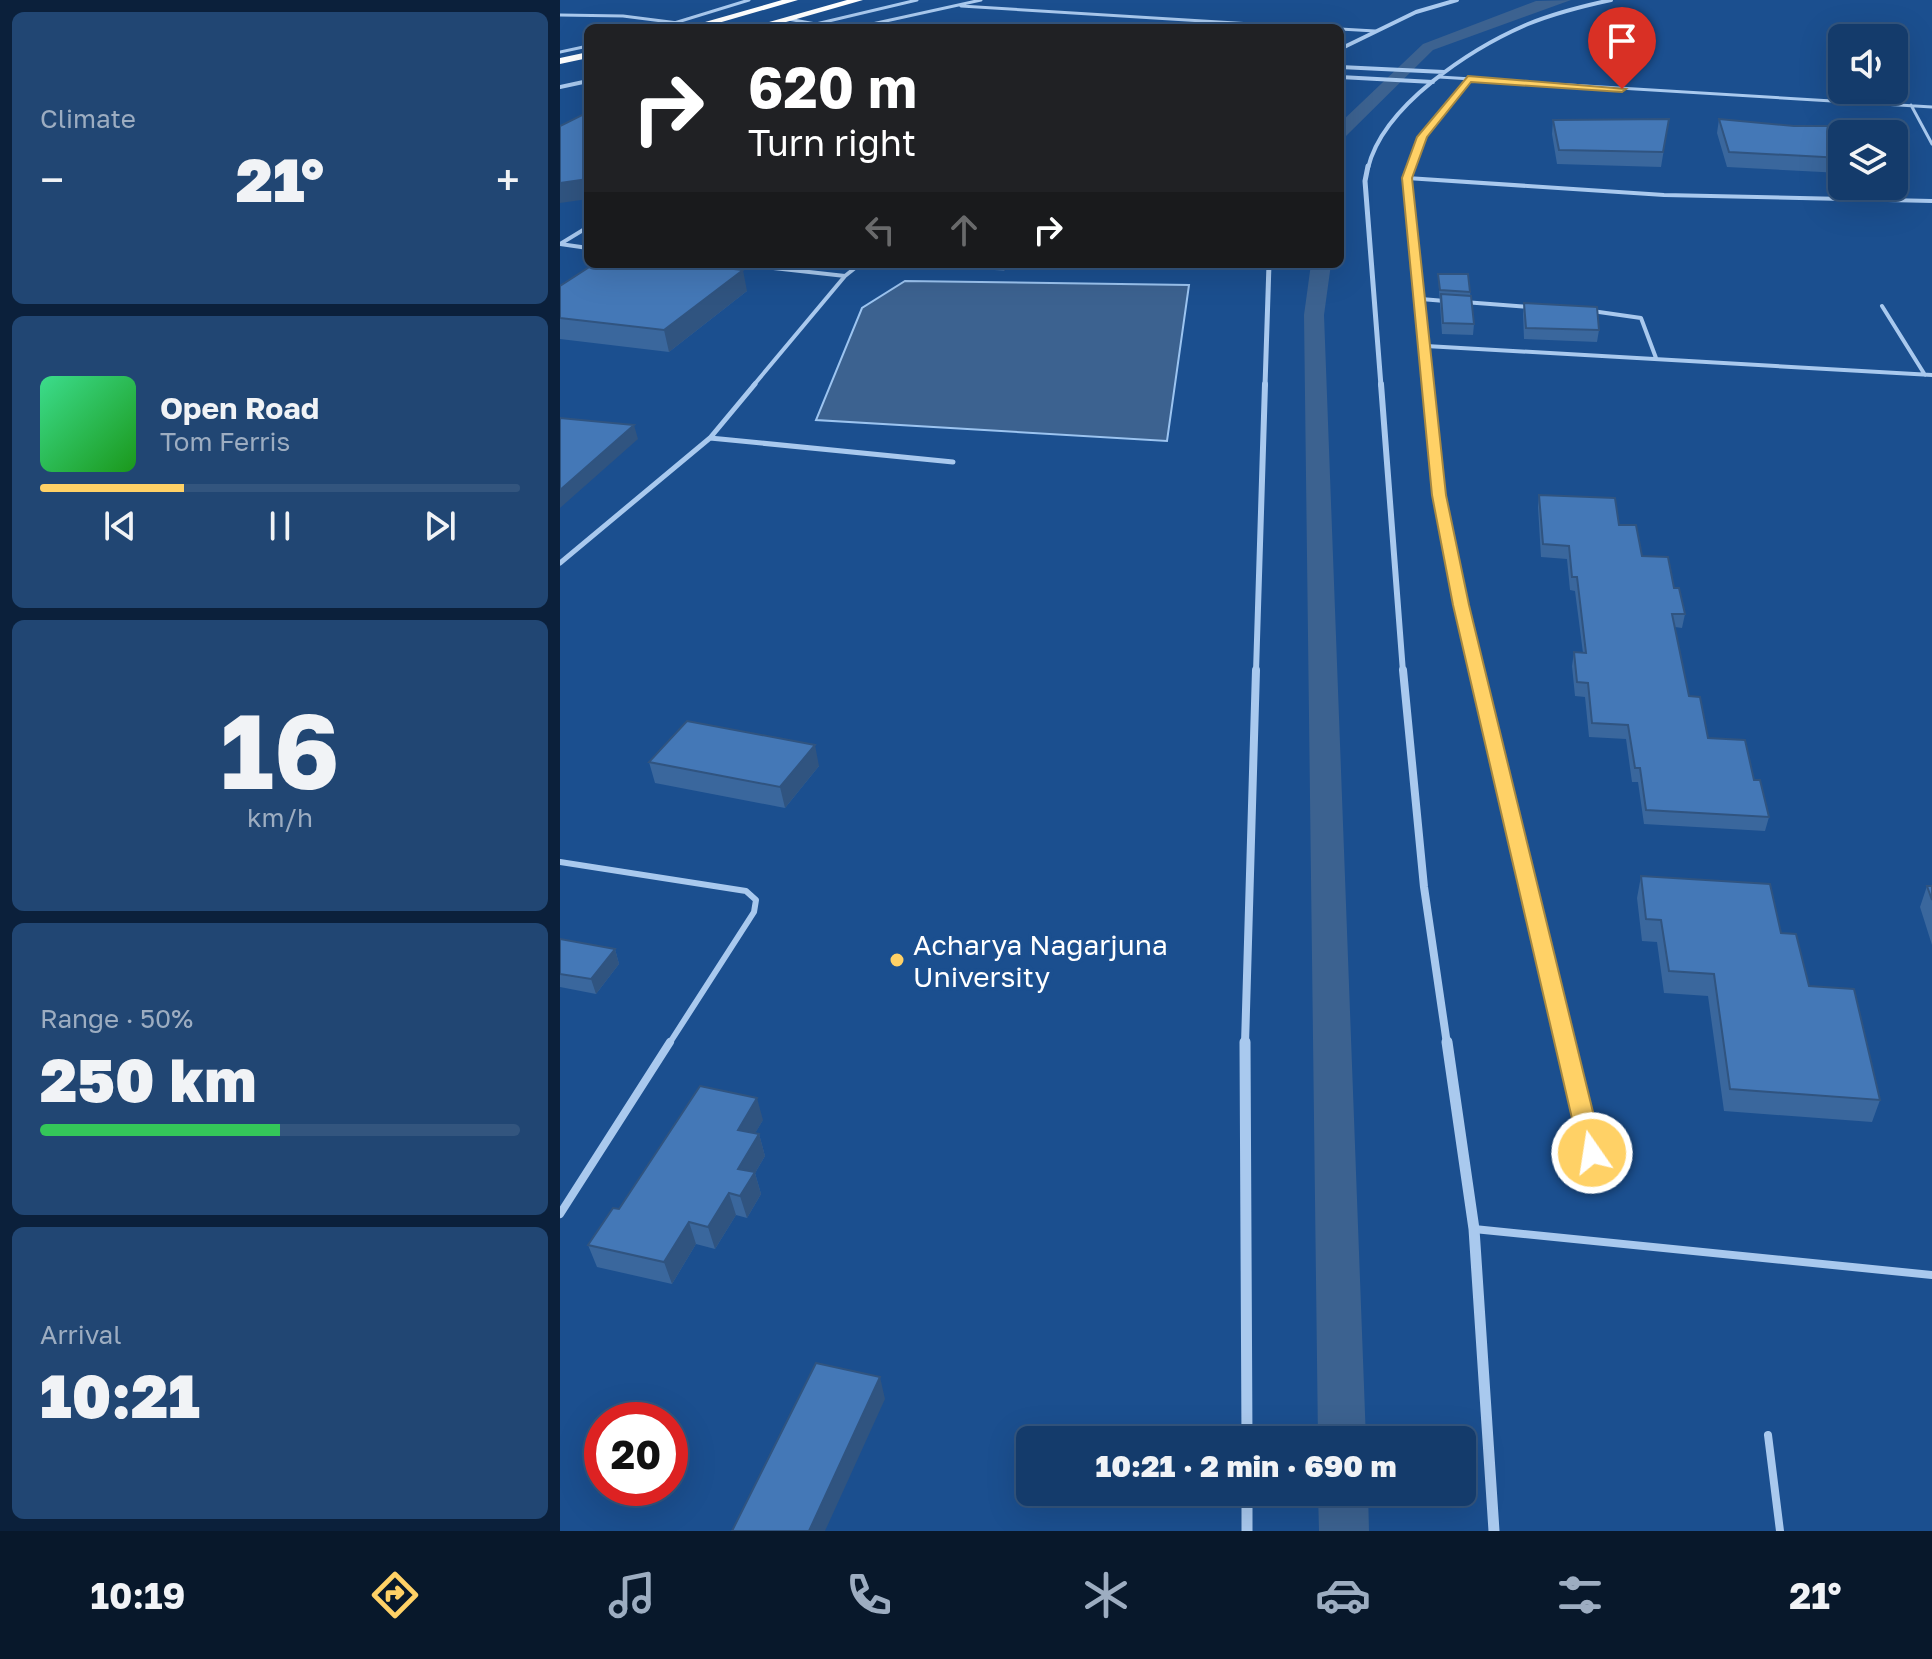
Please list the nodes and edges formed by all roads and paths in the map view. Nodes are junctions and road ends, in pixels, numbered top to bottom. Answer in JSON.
{"nodes":[{"id":1,"x":749,"y":0,"type":"edge"},
{"id":2,"x":793,"y":0,"type":"edge"},
{"id":3,"x":858,"y":0,"type":"edge"},
{"id":4,"x":917,"y":0,"type":"edge"},
{"id":5,"x":981,"y":0,"type":"edge"},
{"id":6,"x":1457,"y":0,"type":"edge"},
{"id":7,"x":1611,"y":0,"type":"edge"},
{"id":8,"x":961,"y":6,"type":"junction"},
{"id":9,"x":880,"y":8,"type":"junction"},
{"id":10,"x":560,"y":15,"type":"edge"},
{"id":11,"x":906,"y":16,"type":"junction"},
{"id":12,"x":788,"y":19,"type":"junction"},
{"id":13,"x":678,"y":23,"type":"junction"},
{"id":14,"x":674,"y":24,"type":"edge"},
{"id":15,"x":704,"y":24,"type":"edge"},
{"id":16,"x":769,"y":24,"type":"edge"},
{"id":17,"x":816,"y":24,"type":"joint"},
{"id":18,"x":871,"y":24,"type":"edge"},
{"id":19,"x":1251,"y":24,"type":"edge"},
{"id":20,"x":1344,"y":29,"type":"edge"},
{"id":21,"x":1375,"y":31,"type":"junction"},
{"id":22,"x":584,"y":47,"type":"edge"},
{"id":23,"x":1344,"y":47,"type":"edge"},
{"id":24,"x":560,"y":52,"type":"edge"},
{"id":25,"x":584,"y":56,"type":"edge"},
{"id":26,"x":560,"y":61,"type":"edge"},
{"id":27,"x":1344,"y":67,"type":"edge"},
{"id":28,"x":584,"y":69,"type":"edge"},
{"id":29,"x":560,"y":74,"type":"edge"},
{"id":30,"x":1344,"y":77,"type":"edge"},
{"id":31,"x":1439,"y":77,"type":"junction"},
{"id":32,"x":1468,"y":79,"type":"junction"},
{"id":33,"x":584,"y":82,"type":"edge"},
{"id":34,"x":560,"y":87,"type":"edge"},
{"id":35,"x":1911,"y":105,"type":"junction"},
{"id":36,"x":1932,"y":107,"type":"edge"},
{"id":37,"x":1932,"y":144,"type":"edge"},
{"id":38,"x":1407,"y":178,"type":"junction"},
{"id":39,"x":1932,"y":201,"type":"edge"},
{"id":40,"x":584,"y":229,"type":"edge"},
{"id":41,"x":560,"y":244,"type":"edge"},
{"id":42,"x":560,"y":244,"type":"edge"},
{"id":43,"x":584,"y":247,"type":"edge"},
{"id":44,"x":773,"y":268,"type":"edge"},
{"id":45,"x":855,"y":268,"type":"edge"},
{"id":46,"x":1269,"y":268,"type":"edge"},
{"id":47,"x":845,"y":276,"type":"junction"},
{"id":48,"x":1421,"y":299,"type":"junction"},
{"id":49,"x":1882,"y":306,"type":"dead end"},
{"id":50,"x":1540,"y":307,"type":"edge"},
{"id":51,"x":1585,"y":311,"type":"edge"},
{"id":52,"x":1426,"y":346,"type":"junction"},
{"id":53,"x":1656,"y":358,"type":"junction"},
{"id":54,"x":1925,"y":375,"type":"junction"},
{"id":55,"x":1932,"y":375,"type":"edge"},
{"id":56,"x":710,"y":438,"type":"junction"},
{"id":57,"x":953,"y":462,"type":"dead end"},
{"id":58,"x":560,"y":563,"type":"edge"},
{"id":59,"x":560,"y":862,"type":"edge"},
{"id":60,"x":1592,"y":1153,"type":"dead end"},
{"id":61,"x":560,"y":1214,"type":"edge"},
{"id":62,"x":1474,"y":1229,"type":"junction"},
{"id":63,"x":1932,"y":1275,"type":"edge"},
{"id":64,"x":1247,"y":1426,"type":"edge"},
{"id":65,"x":1768,"y":1435,"type":"dead end"},
{"id":66,"x":1247,"y":1506,"type":"edge"},
{"id":67,"x":1247,"y":1531,"type":"edge"},
{"id":68,"x":1494,"y":1531,"type":"edge"},
{"id":69,"x":1780,"y":1531,"type":"edge"}],
"edges":[{"from":1,"to":13,"type":"lane"},
{"from":2,"to":15,"type":"highway"},
{"from":3,"to":12,"type":"highway"},
{"from":4,"to":9,"type":"lane"},
{"from":5,"to":8,"type":"lane"},
{"from":6,"to":21,"type":"street"},
{"from":7,"to":31,"type":"street"},
{"from":8,"to":11,"type":"lane"},
{"from":8,"to":19,"type":"lane"},
{"from":9,"to":11,"type":"lane"},
{"from":9,"to":17,"type":"lane"},
{"from":10,"to":13,"type":"lane"},
{"from":11,"to":18,"type":"lane"},
{"from":12,"to":16,"type":"highway"},
{"from":12,"to":17,"type":"lane"},
{"from":13,"to":14,"type":"lane"},
{"from":20,"to":21,"type":"lane"},
{"from":21,"to":23,"type":"street"},
{"from":22,"to":24,"type":"lane"},
{"from":25,"to":26,"type":"highway"},
{"from":27,"to":31,"type":"street"},
{"from":28,"to":29,"type":"highway"},
{"from":30,"to":31,"type":"street"},
{"from":31,"to":32,"type":"lane"},
{"from":31,"to":62,"type":"street"},
{"from":32,"to":35,"type":"lane"},
{"from":32,"to":38,"type":"lane"},
{"from":33,"to":34,"type":"street"},
{"from":35,"to":36,"type":"lane"},
{"from":35,"to":37,"type":"lane"},
{"from":38,"to":39,"type":"lane"},
{"from":38,"to":48,"type":"lane"},
{"from":40,"to":41,"type":"lane"},
{"from":42,"to":43,"type":"lane"},
{"from":44,"to":47,"type":"lane"},
{"from":45,"to":47,"type":"lane"},
{"from":46,"to":64,"type":"street"},
{"from":47,"to":56,"type":"lane"},
{"from":48,"to":50,"type":"lane"},
{"from":48,"to":52,"type":"lane"},
{"from":49,"to":54,"type":"lane"},
{"from":51,"to":53,"type":"lane"},
{"from":52,"to":53,"type":"lane"},
{"from":52,"to":60,"type":"lane"},
{"from":53,"to":54,"type":"lane"},
{"from":54,"to":55,"type":"lane"},
{"from":56,"to":57,"type":"lane"},
{"from":56,"to":58,"type":"lane"},
{"from":59,"to":61,"type":"lane"},
{"from":62,"to":63,"type":"lane"},
{"from":62,"to":68,"type":"street"},
{"from":65,"to":69,"type":"lane"},
{"from":66,"to":67,"type":"street"}]}
